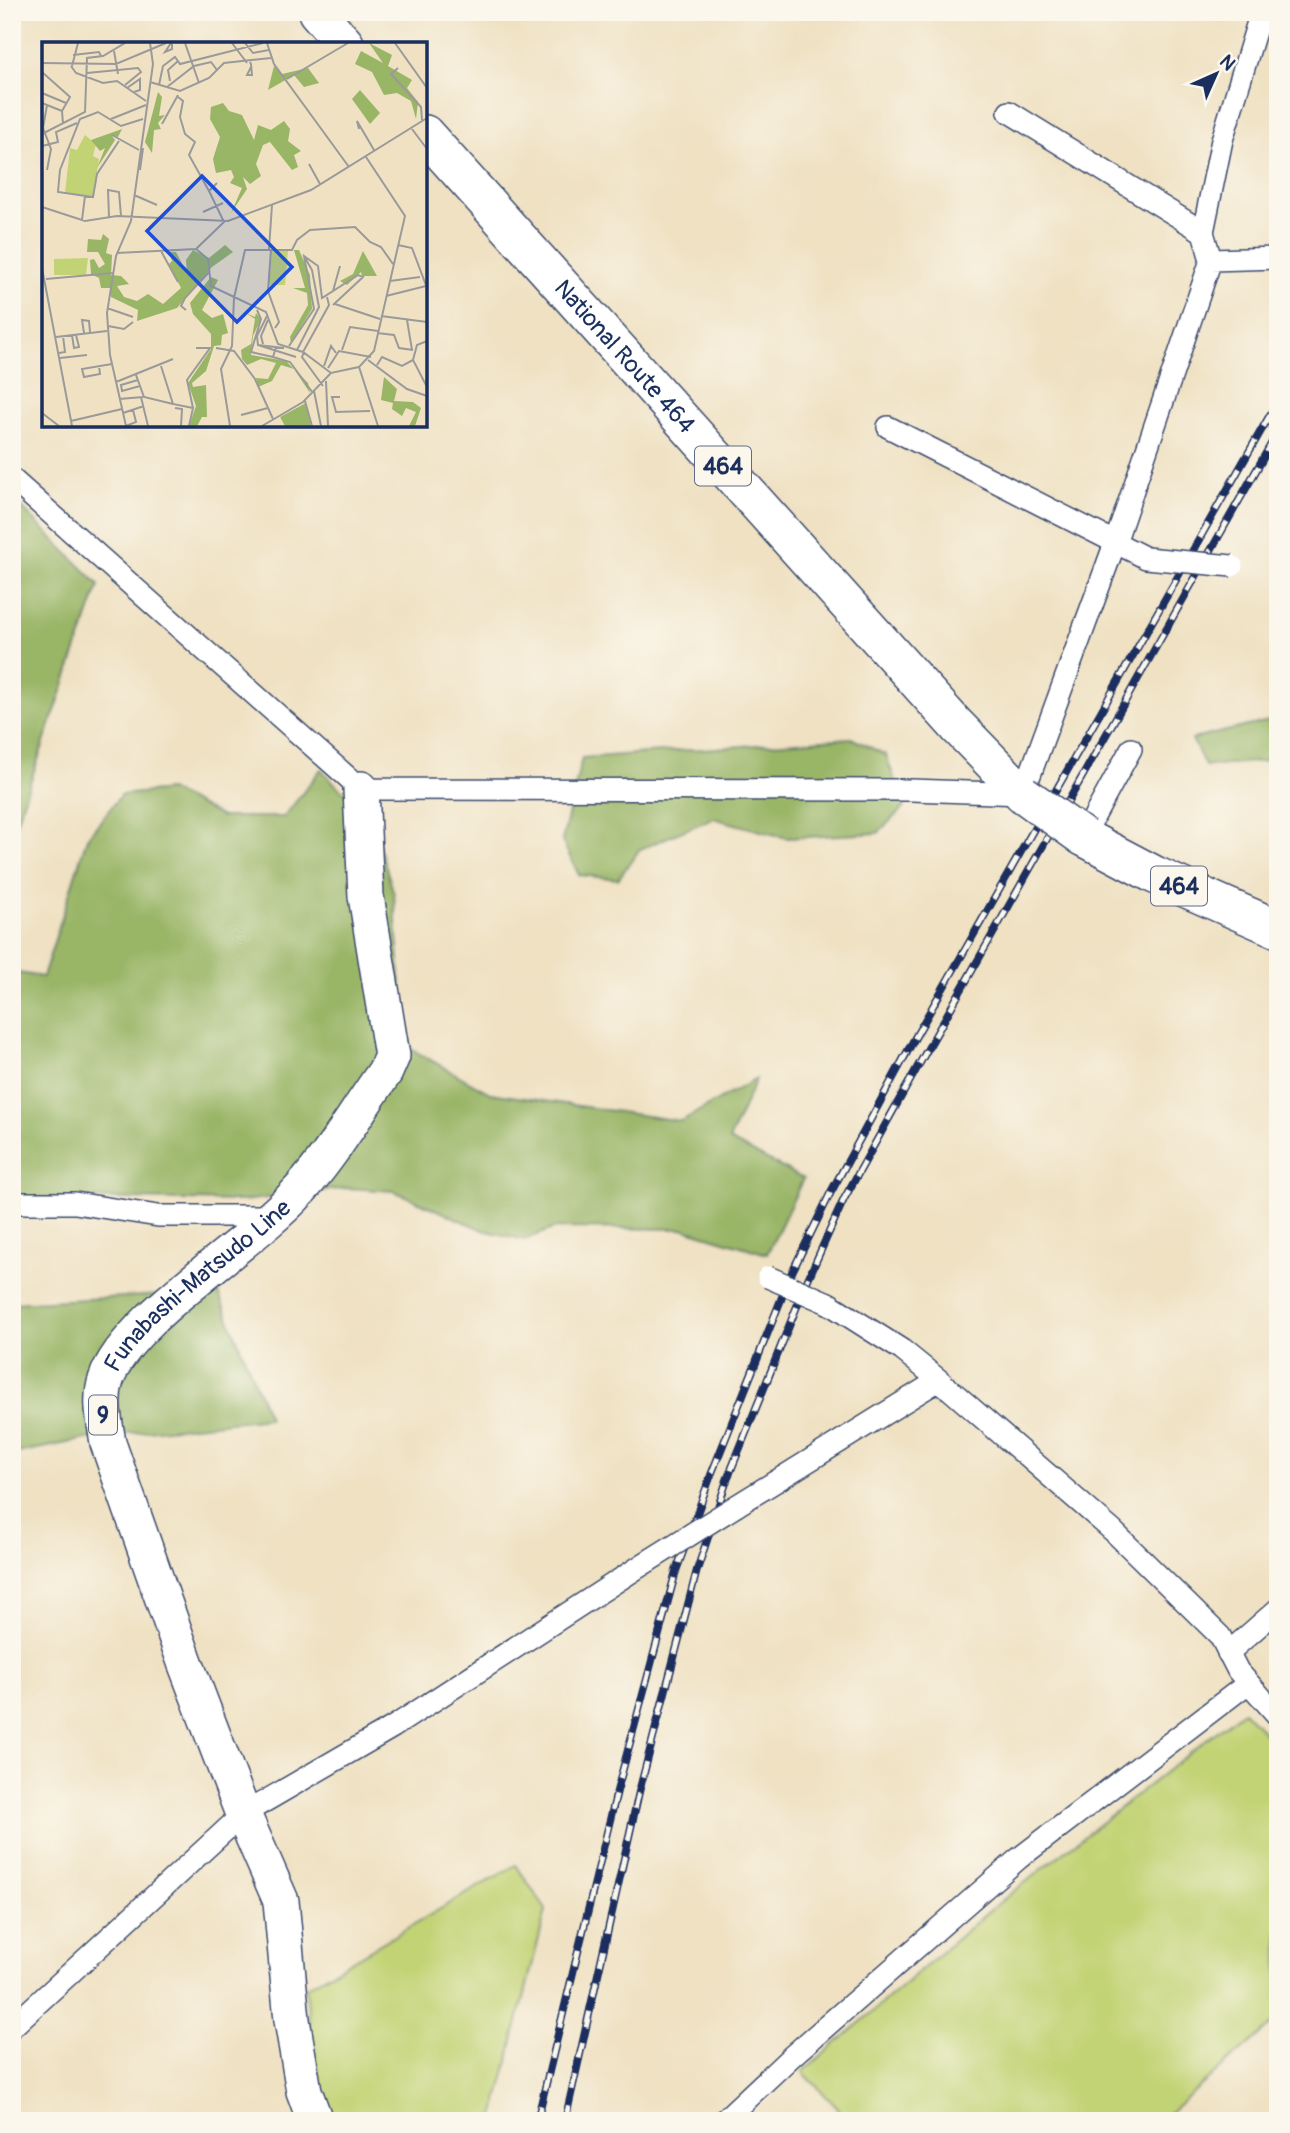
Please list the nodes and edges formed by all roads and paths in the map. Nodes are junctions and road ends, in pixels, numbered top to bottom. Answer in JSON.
{"nodes":[{"id":1,"x":317,"y":12,"type":"edge"},
{"id":2,"x":1261,"y":12,"type":"edge"},
{"id":3,"x":343,"y":42,"type":"edge"},
{"id":4,"x":1009,"y":113,"type":"dead end"},
{"id":5,"x":427,"y":136,"type":"edge"},
{"id":6,"x":1203,"y":232,"type":"junction"},
{"id":7,"x":1278,"y":258,"type":"edge"},
{"id":8,"x":1212,"y":260,"type":"junction"},
{"id":9,"x":888,"y":427,"type":"dead end"},
{"id":10,"x":12,"y":480,"type":"edge"},
{"id":11,"x":1115,"y":543,"type":"junction"},
{"id":12,"x":1232,"y":566,"type":"dead end"},
{"id":13,"x":1131,"y":749,"type":"dead end"},
{"id":14,"x":361,"y":789,"type":"junction"},
{"id":15,"x":1023,"y":794,"type":"junction"},
{"id":16,"x":1083,"y":837,"type":"junction"},
{"id":17,"x":1278,"y":929,"type":"edge"},
{"id":18,"x":12,"y":1203,"type":"edge"},
{"id":19,"x":274,"y":1216,"type":"junction"},
{"id":20,"x":768,"y":1277,"type":"dead end"},
{"id":21,"x":939,"y":1380,"type":"junction"},
{"id":22,"x":1278,"y":1609,"type":"edge"},
{"id":23,"x":1228,"y":1653,"type":"junction"},
{"id":24,"x":1247,"y":1684,"type":"junction"},
{"id":25,"x":1278,"y":1716,"type":"edge"},
{"id":26,"x":243,"y":1814,"type":"junction"},
{"id":27,"x":12,"y":2027,"type":"edge"},
{"id":28,"x":315,"y":2121,"type":"edge"},
{"id":29,"x":723,"y":2121,"type":"edge"}],
"edges":[{"from":1,"to":3,"type":"highway"},
{"from":2,"to":6,"type":"street"},
{"from":4,"to":6,"type":"street"},
{"from":5,"to":15,"type":"highway","name":"National Route 464","number":"464"},
{"from":6,"to":8,"type":"street"},
{"from":7,"to":8,"type":"street"},
{"from":8,"to":11,"type":"street"},
{"from":9,"to":11,"type":"street"},
{"from":10,"to":14,"type":"street"},
{"from":11,"to":12,"type":"street","bridge":true},
{"from":11,"to":15,"type":"street"},
{"from":13,"to":16,"type":"street"},
{"from":14,"to":15,"type":"street"},
{"from":14,"to":19,"type":"main road","name":"Funabashi-Matsudo Line","number":"9"},
{"from":15,"to":16,"type":"highway","number":"464","bridge":true},
{"from":16,"to":17,"type":"highway","number":"464"},
{"from":18,"to":19,"type":"street"},
{"from":19,"to":26,"type":"main road","name":"Funabashi-Matsudo Line","number":"9"},
{"from":20,"to":21,"type":"street","bridge":true},
{"from":21,"to":23,"type":"street"},
{"from":21,"to":26,"type":"street","bridge":true},
{"from":22,"to":23,"type":"street"},
{"from":23,"to":24,"type":"street"},
{"from":24,"to":25,"type":"street"},
{"from":24,"to":29,"type":"street"},
{"from":26,"to":27,"type":"street"},
{"from":26,"to":28,"type":"main road","name":"Funabashi-Matsudo Line","number":"9"}]}
